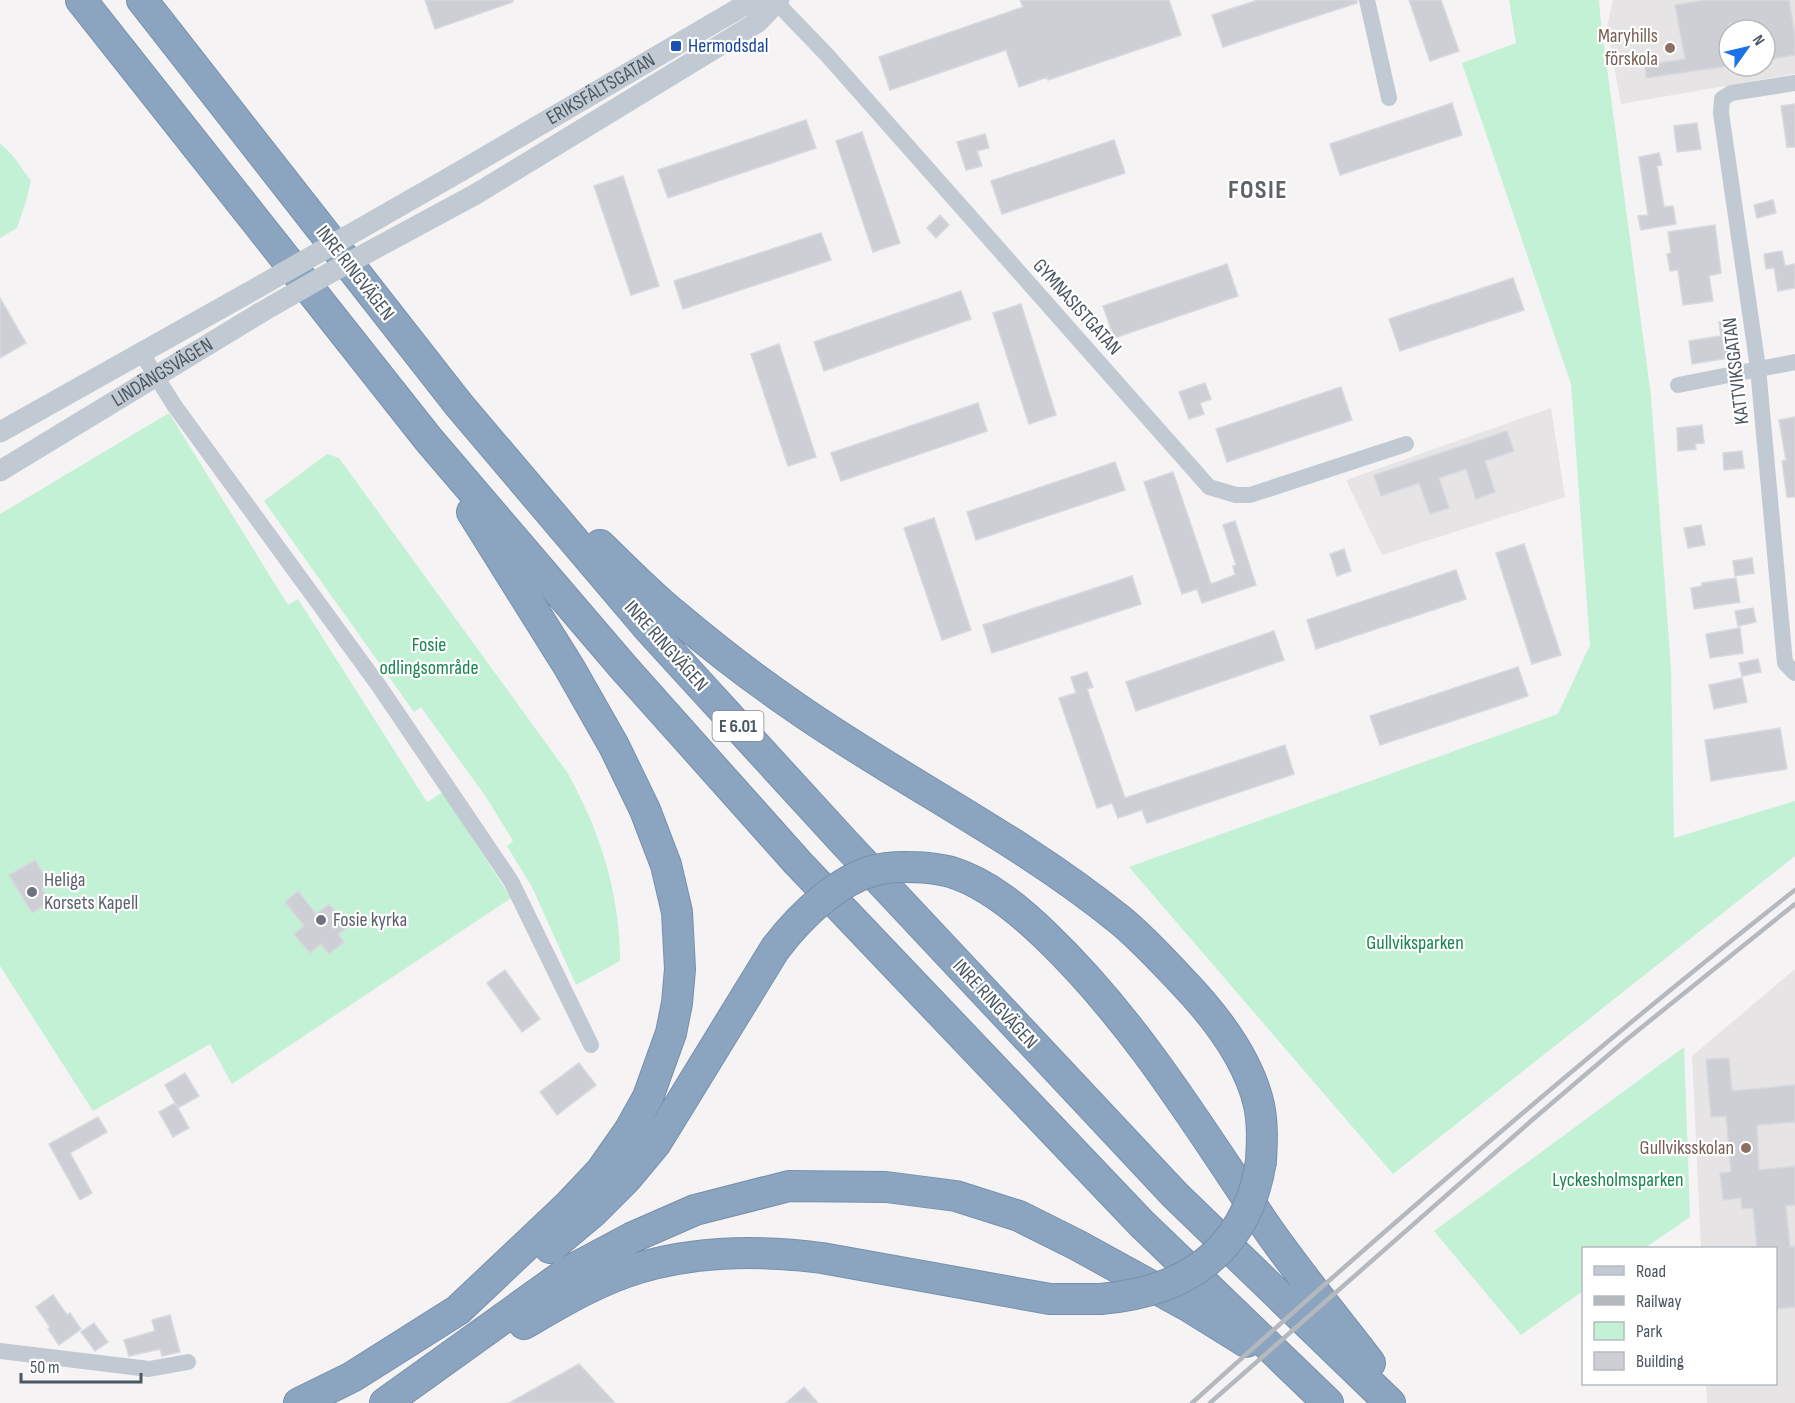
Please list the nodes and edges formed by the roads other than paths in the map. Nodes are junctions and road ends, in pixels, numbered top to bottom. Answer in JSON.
{"nodes":[{"id":1,"x":81,"y":0,"type":"edge"},
{"id":2,"x":142,"y":0,"type":"edge"},
{"id":3,"x":1367,"y":0,"type":"edge"},
{"id":4,"x":776,"y":1,"type":"edge"},
{"id":5,"x":1795,"y":83,"type":"edge"},
{"id":6,"x":1389,"y":98,"type":"dead end"},
{"id":7,"x":311,"y":256,"type":"joint"},
{"id":8,"x":326,"y":275,"type":"joint"},
{"id":9,"x":141,"y":352,"type":"junction"},
{"id":10,"x":1795,"y":362,"type":"edge"},
{"id":11,"x":1758,"y":368,"type":"junction"},
{"id":12,"x":156,"y":376,"type":"junction"},
{"id":13,"x":1678,"y":385,"type":"dead end"},
{"id":14,"x":459,"y":405,"type":"junction"},
{"id":15,"x":0,"y":432,"type":"edge"},
{"id":16,"x":429,"y":440,"type":"junction"},
{"id":17,"x":1406,"y":444,"type":"dead end"},
{"id":18,"x":0,"y":471,"type":"edge"},
{"id":19,"x":1795,"y":673,"type":"edge"},
{"id":20,"x":591,"y":1045,"type":"dead end"},
{"id":21,"x":458,"y":1310,"type":"junction"},
{"id":22,"x":0,"y":1351,"type":"edge"},
{"id":23,"x":188,"y":1362,"type":"dead end"},
{"id":24,"x":1304,"y":1380,"type":"junction"},
{"id":25,"x":299,"y":1403,"type":"edge"},
{"id":26,"x":385,"y":1403,"type":"edge"},
{"id":27,"x":1328,"y":1403,"type":"edge"},
{"id":28,"x":1390,"y":1403,"type":"edge"},
{"id":29,"x":1401,"y":1403,"type":"edge"}],
"edges":[{"from":1,"to":16,"type":"highway","number":"E 6.01"},
{"from":2,"to":14,"type":"highway","name":"INRE RINGVÄGEN","number":"E 6.01"},
{"from":3,"to":6,"type":"street"},
{"from":4,"to":7,"type":"street","name":"ERIKSFÄLTSGATAN","bridge":true},
{"from":4,"to":8,"type":"street","name":"ERIKSFÄLTSGATAN","bridge":true},
{"from":4,"to":17,"type":"street","name":"GYMNASISTGATAN"},
{"from":5,"to":11,"type":"street","name":"KATTVIKSGATAN"},
{"from":7,"to":9,"type":"street","name":"LINDÄNGSVÄGEN","bridge":true},
{"from":8,"to":12,"type":"street","name":"LINDÄNGSVÄGEN","bridge":true},
{"from":9,"to":12,"type":"street"},
{"from":9,"to":15,"type":"street","name":"LINDÄNGSVÄGEN"},
{"from":10,"to":11,"type":"street"},
{"from":11,"to":13,"type":"street"},
{"from":11,"to":19,"type":"street","name":"KATTVIKSGATAN"},
{"from":12,"to":18,"type":"street","name":"LINDÄNGSVÄGEN"},
{"from":12,"to":20,"type":"street"},
{"from":14,"to":26,"type":"highway","bridge":true},
{"from":14,"to":28,"type":"highway","name":"INRE RINGVÄGEN","number":"E 6.01"},
{"from":16,"to":21,"type":"highway"},
{"from":16,"to":24,"type":"highway","number":"E 6.01"},
{"from":21,"to":25,"type":"highway"},
{"from":21,"to":29,"type":"highway","bridge":true},
{"from":22,"to":23,"type":"street"},
{"from":24,"to":26,"type":"highway"},
{"from":24,"to":27,"type":"highway","number":"E 6.01"}]}
